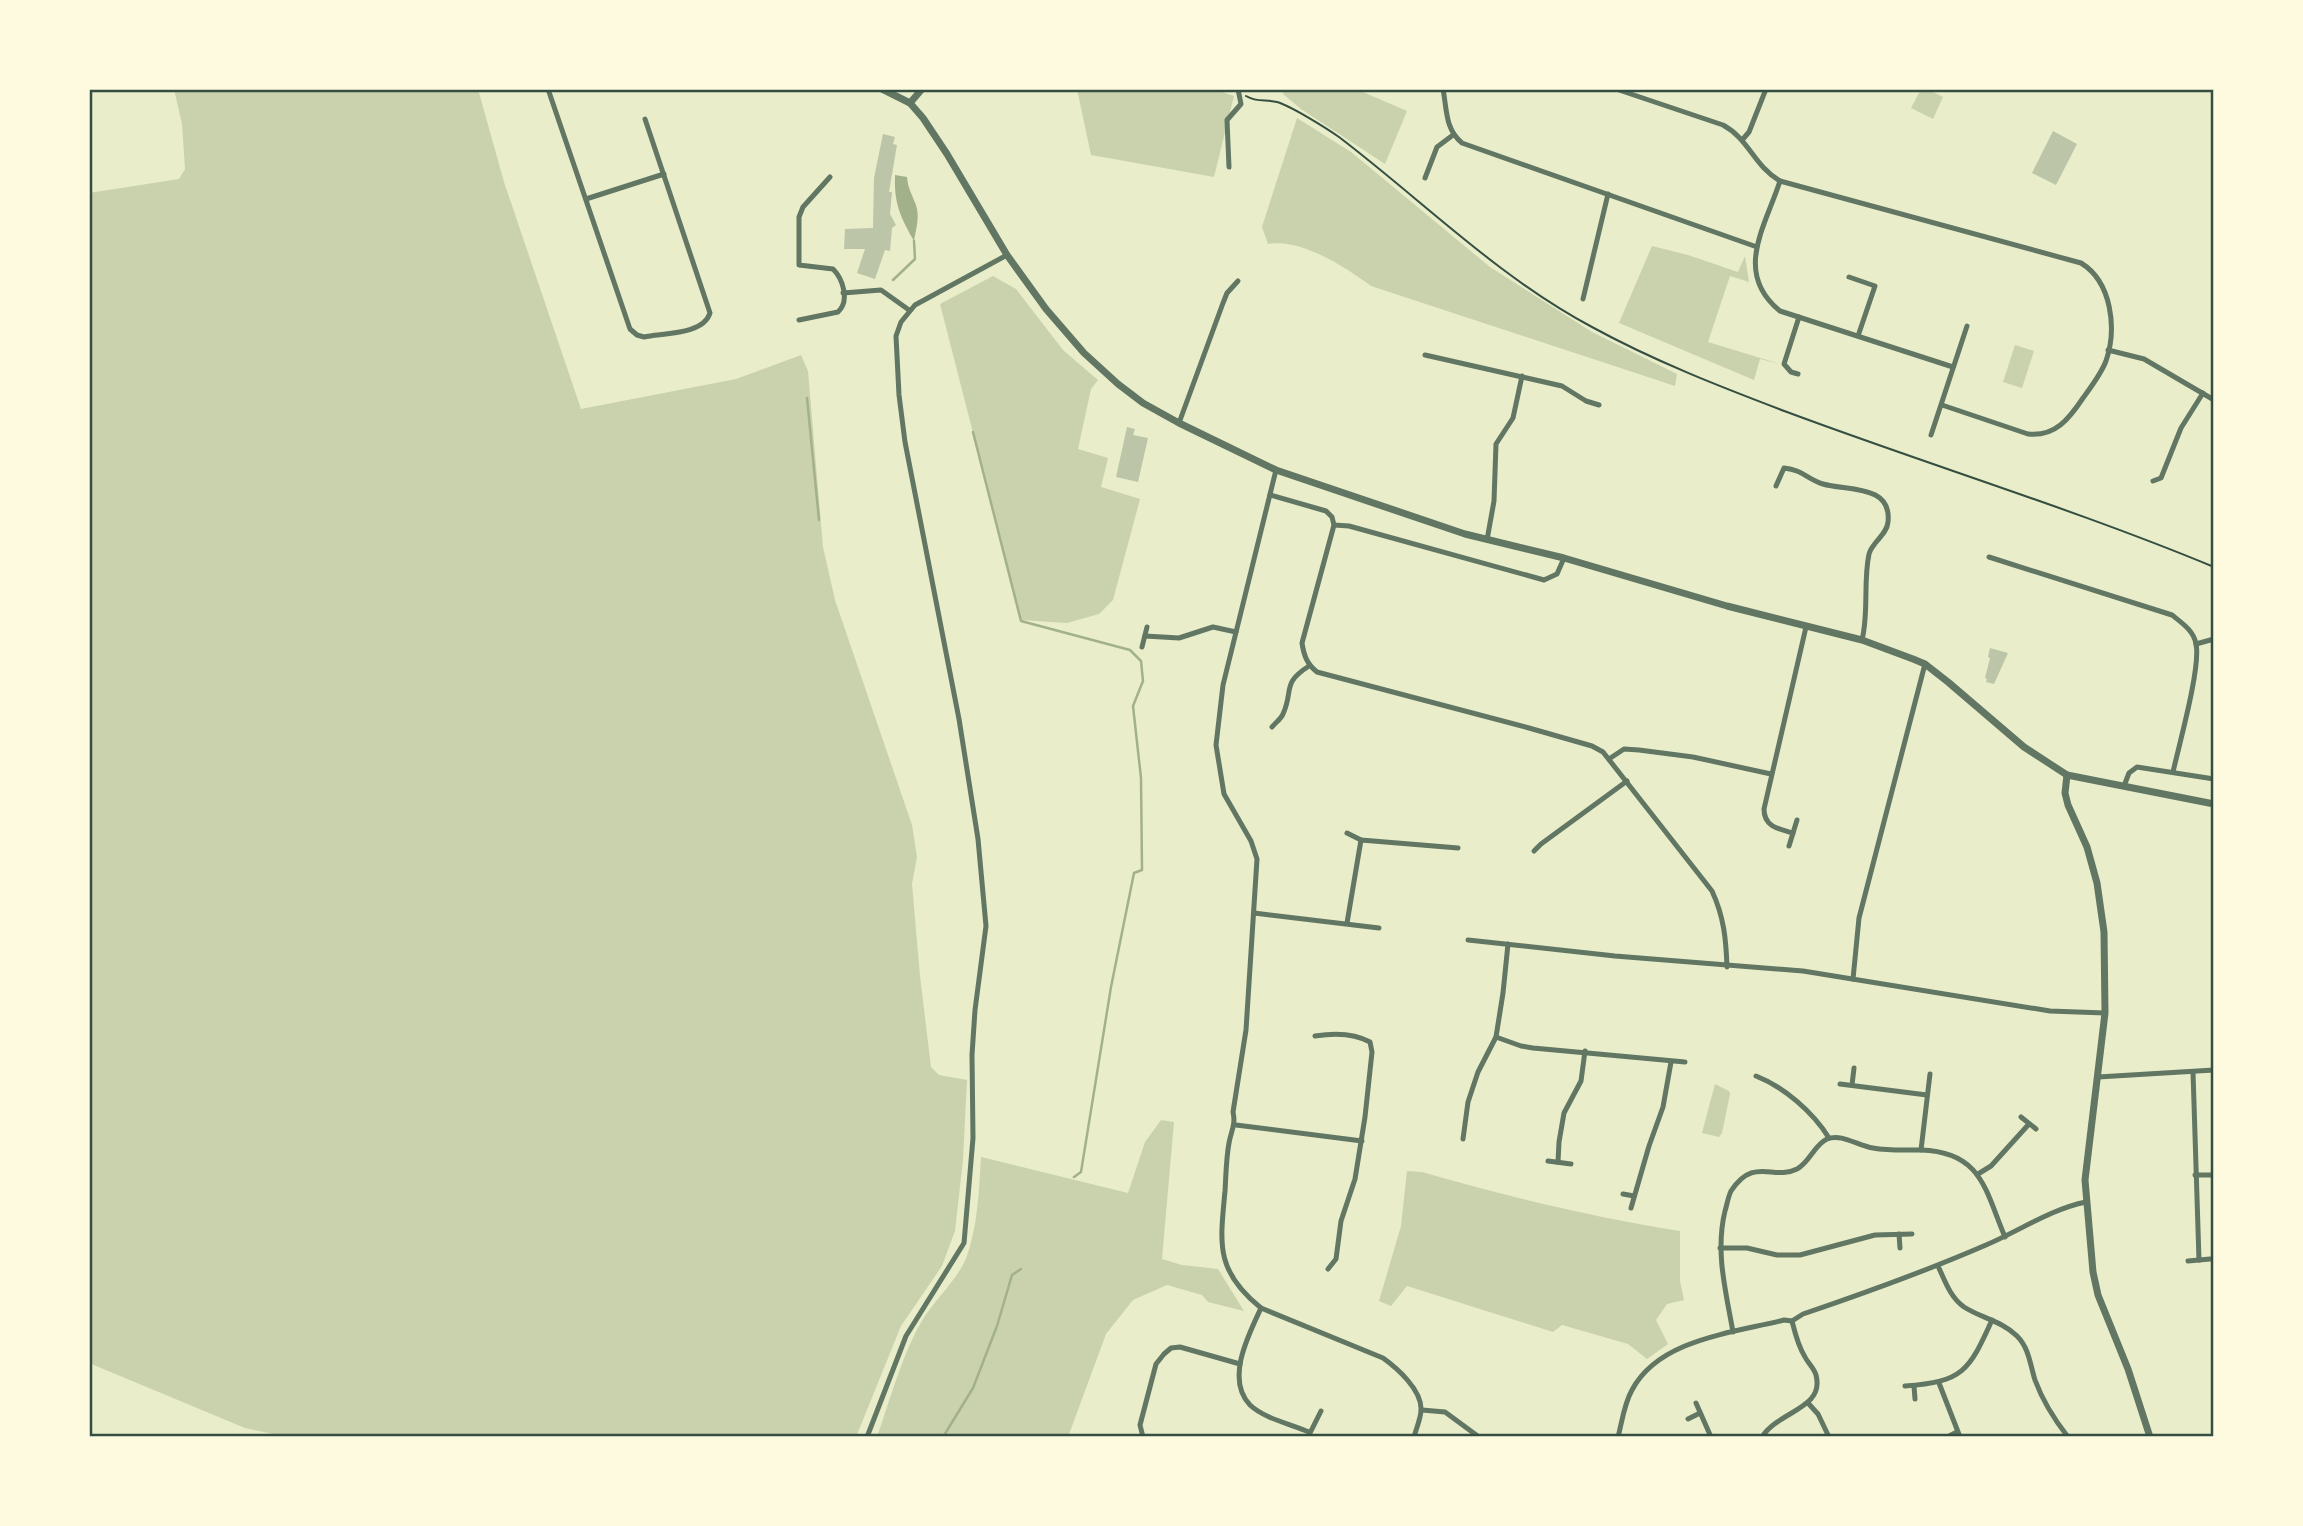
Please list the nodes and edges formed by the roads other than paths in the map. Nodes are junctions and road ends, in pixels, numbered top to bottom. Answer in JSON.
{"nodes":[{"id":1,"x":548,"y":89,"type":"edge"},
{"id":2,"x":882,"y":89,"type":"edge"},
{"id":3,"x":922,"y":89,"type":"edge"},
{"id":4,"x":1443,"y":89,"type":"edge"},
{"id":5,"x":1616,"y":89,"type":"edge"},
{"id":6,"x":1766,"y":89,"type":"edge"},
{"id":7,"x":1238,"y":90,"type":"edge"},
{"id":8,"x":910,"y":103,"type":"junction"},
{"id":9,"x":645,"y":119,"type":"dead end"},
{"id":10,"x":1453,"y":135,"type":"junction"},
{"id":11,"x":1743,"y":139,"type":"junction"},
{"id":12,"x":1228,"y":167,"type":"dead end"},
{"id":13,"x":664,"y":174,"type":"junction"},
{"id":14,"x":830,"y":177,"type":"dead end"},
{"id":15,"x":1425,"y":178,"type":"dead end"},
{"id":16,"x":1780,"y":181,"type":"junction"},
{"id":17,"x":1608,"y":194,"type":"junction"},
{"id":18,"x":586,"y":199,"type":"junction"},
{"id":19,"x":1757,"y":247,"type":"junction"},
{"id":20,"x":1007,"y":255,"type":"junction"},
{"id":21,"x":1849,"y":277,"type":"dead end"},
{"id":22,"x":1238,"y":281,"type":"dead end"},
{"id":23,"x":844,"y":293,"type":"junction"},
{"id":24,"x":1583,"y":299,"type":"dead end"},
{"id":25,"x":909,"y":310,"type":"junction"},
{"id":26,"x":1799,"y":317,"type":"junction"},
{"id":27,"x":799,"y":320,"type":"dead end"},
{"id":28,"x":1967,"y":326,"type":"dead end"},
{"id":29,"x":1858,"y":336,"type":"junction"},
{"id":30,"x":2108,"y":350,"type":"junction"},
{"id":31,"x":1424,"y":355,"type":"dead end"},
{"id":32,"x":1952,"y":366,"type":"junction"},
{"id":33,"x":1798,"y":374,"type":"dead end"},
{"id":34,"x":1521,"y":376,"type":"junction"},
{"id":35,"x":2203,"y":393,"type":"junction"},
{"id":36,"x":2214,"y":400,"type":"edge"},
{"id":37,"x":1599,"y":405,"type":"dead end"},
{"id":38,"x":1942,"y":405,"type":"junction"},
{"id":39,"x":1179,"y":423,"type":"junction"},
{"id":40,"x":1931,"y":435,"type":"dead end"},
{"id":41,"x":1276,"y":470,"type":"junction"},
{"id":42,"x":2153,"y":481,"type":"dead end"},
{"id":43,"x":1776,"y":486,"type":"dead end"},
{"id":44,"x":1270,"y":495,"type":"junction"},
{"id":45,"x":1334,"y":525,"type":"junction"},
{"id":46,"x":1487,"y":540,"type":"junction"},
{"id":47,"x":1989,"y":557,"type":"dead end"},
{"id":48,"x":1564,"y":558,"type":"junction"},
{"id":49,"x":1147,"y":626,"type":"dead end"},
{"id":50,"x":1806,"y":627,"type":"junction"},
{"id":51,"x":1236,"y":632,"type":"junction"},
{"id":52,"x":1145,"y":636,"type":"junction"},
{"id":53,"x":2214,"y":639,"type":"edge"},
{"id":54,"x":1862,"y":640,"type":"junction"},
{"id":55,"x":2196,"y":644,"type":"junction"},
{"id":56,"x":1142,"y":647,"type":"dead end"},
{"id":57,"x":1925,"y":664,"type":"junction"},
{"id":58,"x":1310,"y":666,"type":"junction"},
{"id":59,"x":1272,"y":727,"type":"dead end"},
{"id":60,"x":1609,"y":760,"type":"junction"},
{"id":61,"x":2173,"y":772,"type":"junction"},
{"id":62,"x":1771,"y":774,"type":"junction"},
{"id":63,"x":2067,"y":775,"type":"junction"},
{"id":64,"x":2214,"y":779,"type":"edge"},
{"id":65,"x":1627,"y":781,"type":"junction"},
{"id":66,"x":2124,"y":786,"type":"junction"},
{"id":67,"x":2214,"y":804,"type":"edge"},
{"id":68,"x":1797,"y":820,"type":"dead end"},
{"id":69,"x":1347,"y":833,"type":"dead end"},
{"id":70,"x":1793,"y":833,"type":"junction"},
{"id":71,"x":1361,"y":840,"type":"junction"},
{"id":72,"x":1789,"y":846,"type":"dead end"},
{"id":73,"x":1458,"y":848,"type":"dead end"},
{"id":74,"x":1534,"y":851,"type":"dead end"},
{"id":75,"x":1254,"y":913,"type":"junction"},
{"id":76,"x":1347,"y":923,"type":"junction"},
{"id":77,"x":1378,"y":928,"type":"dead end"},
{"id":78,"x":1468,"y":940,"type":"dead end"},
{"id":79,"x":1508,"y":944,"type":"junction"},
{"id":80,"x":1727,"y":967,"type":"junction"},
{"id":81,"x":1853,"y":979,"type":"junction"},
{"id":82,"x":2105,"y":1013,"type":"junction"},
{"id":83,"x":1315,"y":1036,"type":"dead end"},
{"id":84,"x":1496,"y":1037,"type":"junction"},
{"id":85,"x":1585,"y":1051,"type":"junction"},
{"id":86,"x":1671,"y":1062,"type":"junction"},
{"id":87,"x":1685,"y":1062,"type":"dead end"},
{"id":88,"x":1854,"y":1068,"type":"dead end"},
{"id":89,"x":2214,"y":1070,"type":"edge"},
{"id":90,"x":2193,"y":1072,"type":"junction"},
{"id":91,"x":1930,"y":1074,"type":"dead end"},
{"id":92,"x":1756,"y":1076,"type":"dead end"},
{"id":93,"x":2098,"y":1077,"type":"junction"},
{"id":94,"x":1840,"y":1084,"type":"dead end"},
{"id":95,"x":1852,"y":1085,"type":"junction"},
{"id":96,"x":1927,"y":1095,"type":"junction"},
{"id":97,"x":2021,"y":1117,"type":"dead end"},
{"id":98,"x":2029,"y":1124,"type":"junction"},
{"id":99,"x":1236,"y":1125,"type":"junction"},
{"id":100,"x":1454,"y":1128,"type":"dead end"},
{"id":101,"x":1464,"y":1128,"type":"junction"},
{"id":102,"x":2036,"y":1129,"type":"dead end"},
{"id":103,"x":1829,"y":1138,"type":"junction"},
{"id":104,"x":1463,"y":1139,"type":"dead end"},
{"id":105,"x":1362,"y":1141,"type":"junction"},
{"id":106,"x":1921,"y":1150,"type":"junction"},
{"id":107,"x":1548,"y":1161,"type":"dead end"},
{"id":108,"x":1558,"y":1162,"type":"junction"},
{"id":109,"x":1571,"y":1164,"type":"dead end"},
{"id":110,"x":1978,"y":1174,"type":"junction"},
{"id":111,"x":2195,"y":1175,"type":"junction"},
{"id":112,"x":2214,"y":1175,"type":"edge"},
{"id":113,"x":1623,"y":1194,"type":"dead end"},
{"id":114,"x":1634,"y":1196,"type":"junction"},
{"id":115,"x":2085,"y":1202,"type":"junction"},
{"id":116,"x":1631,"y":1208,"type":"dead end"},
{"id":117,"x":1899,"y":1234,"type":"junction"},
{"id":118,"x":1912,"y":1234,"type":"dead end"},
{"id":119,"x":2005,"y":1237,"type":"junction"},
{"id":120,"x":1720,"y":1248,"type":"junction"},
{"id":121,"x":1900,"y":1248,"type":"dead end"},
{"id":122,"x":2210,"y":1259,"type":"dead end"},
{"id":123,"x":2199,"y":1260,"type":"junction"},
{"id":124,"x":2188,"y":1261,"type":"dead end"},
{"id":125,"x":1938,"y":1266,"type":"junction"},
{"id":126,"x":1328,"y":1269,"type":"dead end"},
{"id":127,"x":1261,"y":1308,"type":"junction"},
{"id":128,"x":1992,"y":1320,"type":"junction"},
{"id":129,"x":1791,"y":1321,"type":"junction"},
{"id":130,"x":1733,"y":1332,"type":"junction"},
{"id":131,"x":1240,"y":1364,"type":"junction"},
{"id":132,"x":1939,"y":1383,"type":"junction"},
{"id":133,"x":1905,"y":1386,"type":"dead end"},
{"id":134,"x":1914,"y":1386,"type":"junction"},
{"id":135,"x":1915,"y":1399,"type":"dead end"},
{"id":136,"x":1696,"y":1403,"type":"dead end"},
{"id":137,"x":1808,"y":1403,"type":"junction"},
{"id":138,"x":1422,"y":1410,"type":"junction"},
{"id":139,"x":1321,"y":1411,"type":"dead end"},
{"id":140,"x":1700,"y":1413,"type":"junction"},
{"id":141,"x":1688,"y":1419,"type":"dead end"},
{"id":142,"x":1309,"y":1434,"type":"edge"},
{"id":143,"x":1958,"y":1434,"type":"edge"},
{"id":144,"x":867,"y":1437,"type":"edge"},
{"id":145,"x":1143,"y":1437,"type":"edge"},
{"id":146,"x":1414,"y":1437,"type":"edge"},
{"id":147,"x":1479,"y":1437,"type":"edge"},
{"id":148,"x":1618,"y":1437,"type":"edge"},
{"id":149,"x":1711,"y":1437,"type":"edge"},
{"id":150,"x":1762,"y":1437,"type":"edge"},
{"id":151,"x":1829,"y":1437,"type":"edge"},
{"id":152,"x":1947,"y":1437,"type":"edge"},
{"id":153,"x":2068,"y":1437,"type":"edge"},
{"id":154,"x":2150,"y":1437,"type":"edge"}],
"edges":[{"from":1,"to":18,"type":"street"},
{"from":2,"to":8,"type":"street"},
{"from":3,"to":8,"type":"street"},
{"from":4,"to":10,"type":"street"},
{"from":5,"to":11,"type":"street"},
{"from":6,"to":11,"type":"street"},
{"from":7,"to":12,"type":"street"},
{"from":8,"to":20,"type":"street"},
{"from":9,"to":13,"type":"street"},
{"from":10,"to":15,"type":"street"},
{"from":10,"to":17,"type":"street"},
{"from":11,"to":16,"type":"street"},
{"from":13,"to":18,"type":"street"},
{"from":13,"to":18,"type":"street"},
{"from":14,"to":23,"type":"street"},
{"from":16,"to":19,"type":"street"},
{"from":16,"to":30,"type":"street"},
{"from":17,"to":19,"type":"street"},
{"from":17,"to":24,"type":"street"},
{"from":19,"to":26,"type":"street"},
{"from":20,"to":25,"type":"street"},
{"from":20,"to":39,"type":"street"},
{"from":21,"to":29,"type":"street"},
{"from":22,"to":39,"type":"street"},
{"from":23,"to":25,"type":"street"},
{"from":23,"to":27,"type":"street"},
{"from":25,"to":144,"type":"street"},
{"from":26,"to":29,"type":"street"},
{"from":26,"to":33,"type":"street"},
{"from":28,"to":32,"type":"street"},
{"from":29,"to":32,"type":"street"},
{"from":30,"to":35,"type":"street"},
{"from":30,"to":38,"type":"street"},
{"from":31,"to":34,"type":"street"},
{"from":32,"to":38,"type":"street"},
{"from":34,"to":37,"type":"street"},
{"from":34,"to":46,"type":"street"},
{"from":35,"to":36,"type":"street"},
{"from":35,"to":42,"type":"street"},
{"from":38,"to":40,"type":"street"},
{"from":39,"to":41,"type":"street"},
{"from":41,"to":44,"type":"street"},
{"from":41,"to":46,"type":"street"},
{"from":43,"to":54,"type":"street"},
{"from":44,"to":45,"type":"street"},
{"from":44,"to":51,"type":"street"},
{"from":45,"to":48,"type":"street"},
{"from":45,"to":58,"type":"street"},
{"from":46,"to":48,"type":"street"},
{"from":47,"to":55,"type":"street"},
{"from":48,"to":50,"type":"street"},
{"from":49,"to":52,"type":"street"},
{"from":50,"to":54,"type":"street"},
{"from":50,"to":62,"type":"street"},
{"from":51,"to":52,"type":"street"},
{"from":51,"to":75,"type":"street"},
{"from":52,"to":56,"type":"street"},
{"from":53,"to":55,"type":"street"},
{"from":54,"to":57,"type":"street"},
{"from":55,"to":61,"type":"street"},
{"from":57,"to":63,"type":"street"},
{"from":57,"to":81,"type":"street"},
{"from":58,"to":59,"type":"street"},
{"from":58,"to":60,"type":"street"},
{"from":60,"to":62,"type":"street"},
{"from":60,"to":65,"type":"street"},
{"from":61,"to":64,"type":"street"},
{"from":61,"to":66,"type":"street"},
{"from":62,"to":70,"type":"street"},
{"from":63,"to":66,"type":"street"},
{"from":63,"to":82,"type":"street"},
{"from":65,"to":74,"type":"street"},
{"from":65,"to":80,"type":"street"},
{"from":66,"to":67,"type":"street"},
{"from":68,"to":70,"type":"street"},
{"from":69,"to":71,"type":"street"},
{"from":70,"to":72,"type":"street"},
{"from":71,"to":73,"type":"street"},
{"from":71,"to":76,"type":"street"},
{"from":75,"to":76,"type":"street"},
{"from":75,"to":99,"type":"street"},
{"from":76,"to":77,"type":"street"},
{"from":78,"to":79,"type":"street"},
{"from":79,"to":80,"type":"street"},
{"from":79,"to":84,"type":"street"},
{"from":80,"to":81,"type":"street"},
{"from":81,"to":82,"type":"street"},
{"from":82,"to":93,"type":"street"},
{"from":83,"to":105,"type":"street"},
{"from":84,"to":85,"type":"street"},
{"from":84,"to":101,"type":"street"},
{"from":85,"to":86,"type":"street"},
{"from":85,"to":108,"type":"street"},
{"from":86,"to":87,"type":"street"},
{"from":86,"to":114,"type":"street"},
{"from":88,"to":95,"type":"street"},
{"from":89,"to":90,"type":"street"},
{"from":90,"to":93,"type":"street"},
{"from":90,"to":111,"type":"street"},
{"from":91,"to":96,"type":"street"},
{"from":92,"to":103,"type":"street"},
{"from":93,"to":115,"type":"street"},
{"from":94,"to":95,"type":"street"},
{"from":95,"to":96,"type":"street"},
{"from":96,"to":106,"type":"street"},
{"from":97,"to":98,"type":"street"},
{"from":98,"to":102,"type":"street"},
{"from":98,"to":110,"type":"street"},
{"from":99,"to":105,"type":"street"},
{"from":99,"to":127,"type":"street"},
{"from":100,"to":101,"type":"street"},
{"from":101,"to":104,"type":"street"},
{"from":103,"to":106,"type":"street"},
{"from":103,"to":120,"type":"street"},
{"from":105,"to":126,"type":"street"},
{"from":106,"to":110,"type":"street"},
{"from":107,"to":108,"type":"street"},
{"from":108,"to":109,"type":"street"},
{"from":110,"to":119,"type":"street"},
{"from":111,"to":112,"type":"street"},
{"from":111,"to":123,"type":"street"},
{"from":113,"to":114,"type":"street"},
{"from":114,"to":116,"type":"street"},
{"from":115,"to":119,"type":"street"},
{"from":115,"to":154,"type":"street"},
{"from":117,"to":118,"type":"street"},
{"from":117,"to":120,"type":"street"},
{"from":117,"to":121,"type":"street"},
{"from":119,"to":125,"type":"street"},
{"from":120,"to":130,"type":"street"},
{"from":122,"to":123,"type":"street"},
{"from":123,"to":124,"type":"street"},
{"from":125,"to":128,"type":"street"},
{"from":125,"to":129,"type":"street"},
{"from":127,"to":131,"type":"street"},
{"from":127,"to":138,"type":"street"},
{"from":128,"to":132,"type":"street"},
{"from":128,"to":153,"type":"street"},
{"from":129,"to":130,"type":"street"},
{"from":129,"to":137,"type":"street"},
{"from":130,"to":148,"type":"street"},
{"from":131,"to":142,"type":"street"},
{"from":131,"to":145,"type":"street"},
{"from":132,"to":134,"type":"street"},
{"from":132,"to":143,"type":"street"},
{"from":133,"to":134,"type":"street"},
{"from":134,"to":135,"type":"street"},
{"from":136,"to":140,"type":"street"},
{"from":137,"to":150,"type":"street"},
{"from":137,"to":151,"type":"street"},
{"from":138,"to":146,"type":"street"},
{"from":138,"to":147,"type":"street"},
{"from":139,"to":142,"type":"street"},
{"from":140,"to":141,"type":"street"},
{"from":140,"to":149,"type":"street"},
{"from":143,"to":152,"type":"street"}]}
